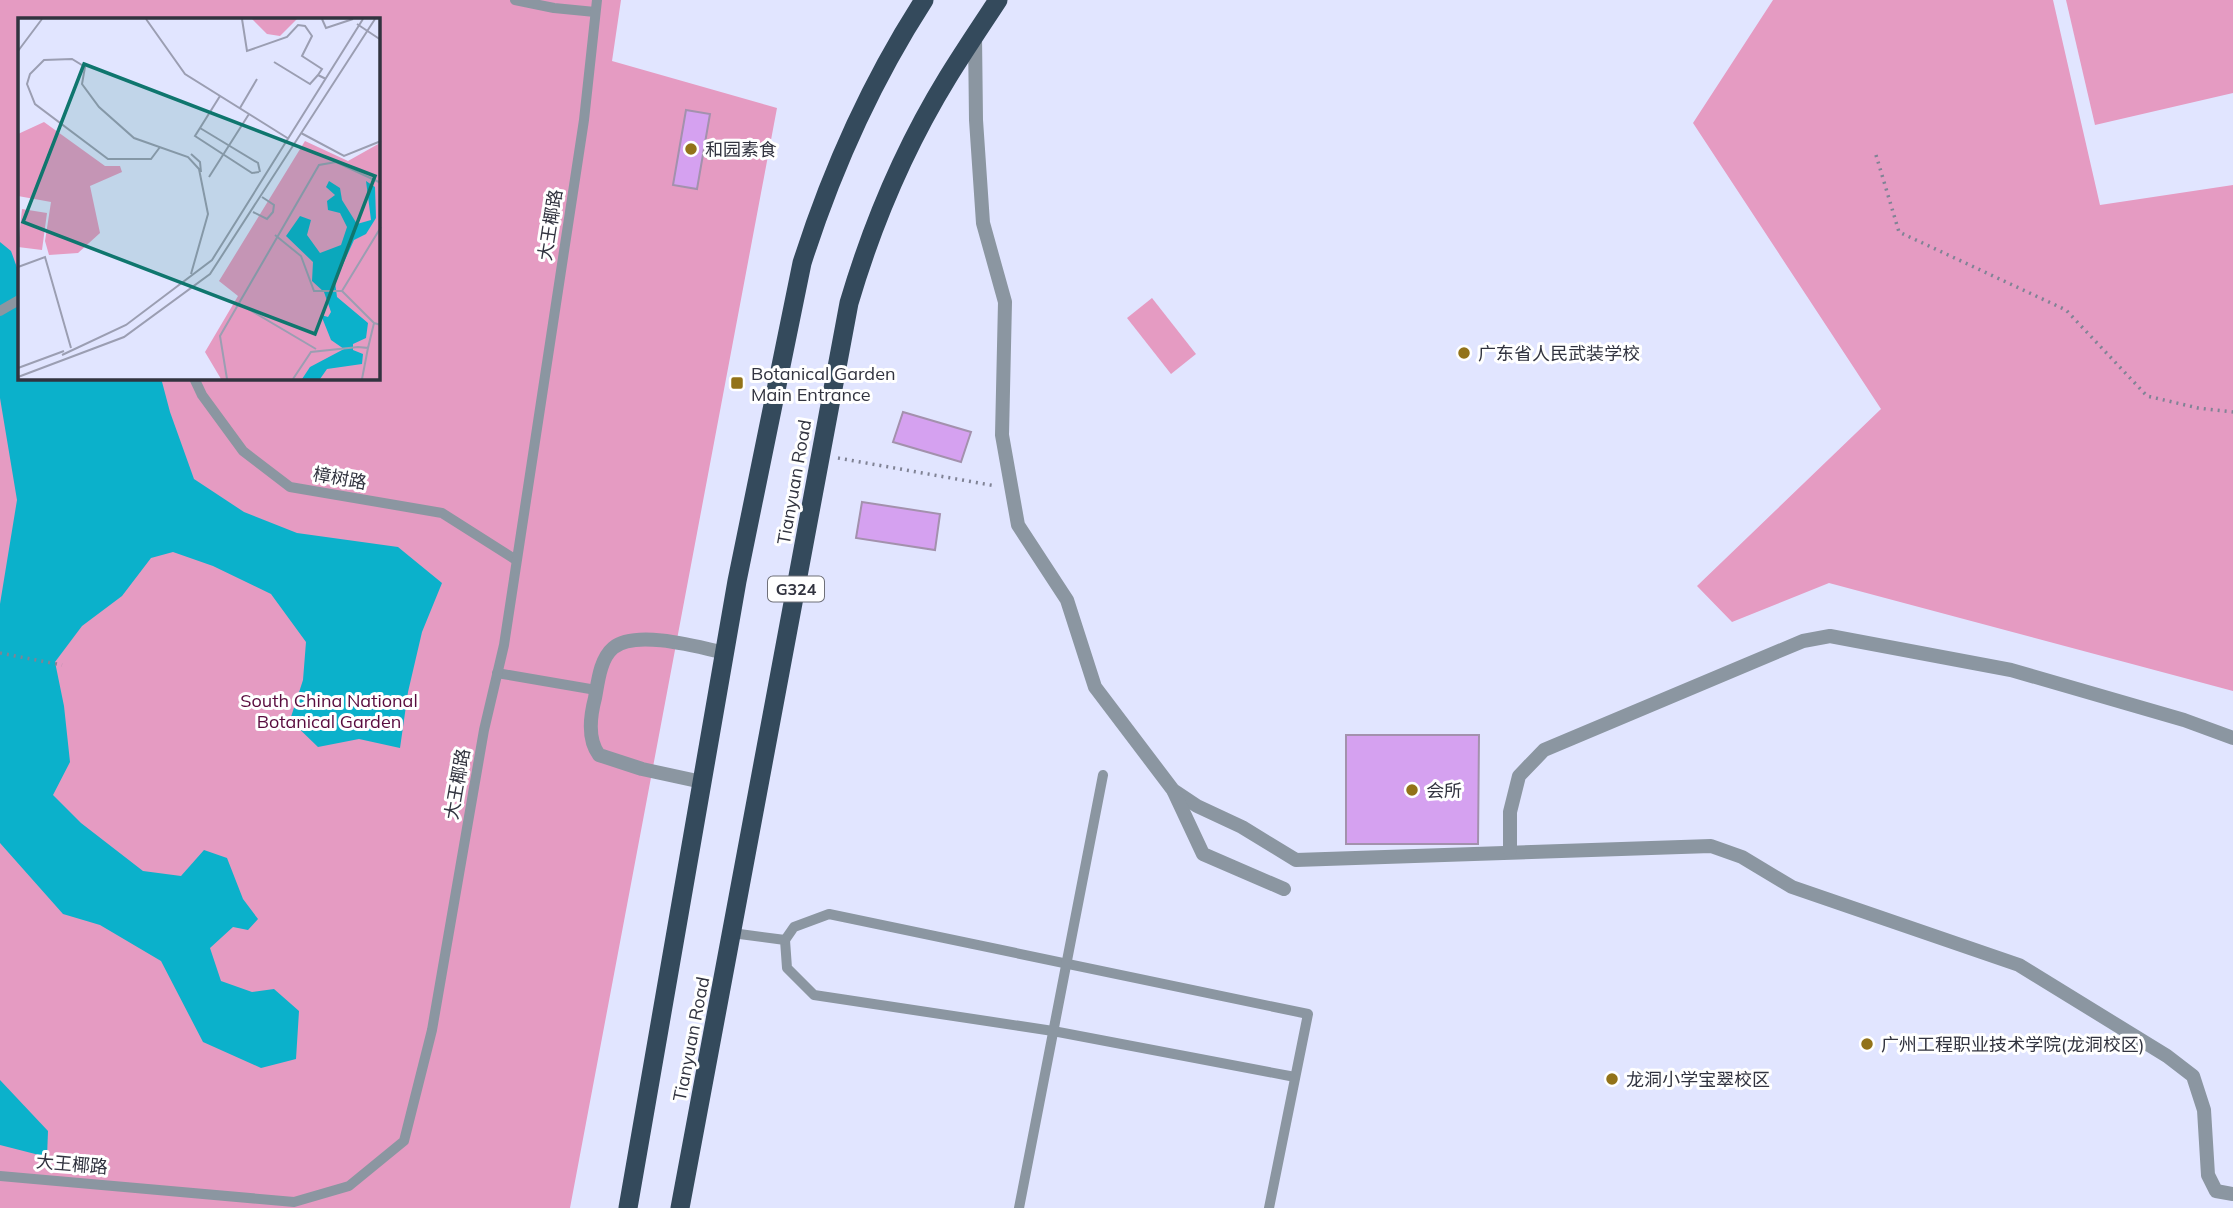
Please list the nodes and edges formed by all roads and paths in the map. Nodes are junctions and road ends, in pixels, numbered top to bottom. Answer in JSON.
{"nodes":[{"id":1,"x":515,"y":0,"type":"edge"},
{"id":2,"x":924,"y":0,"type":"edge"},
{"id":3,"x":998,"y":0,"type":"edge"},
{"id":4,"x":596,"y":6,"type":"edge"},
{"id":5,"x":975,"y":36,"type":"junction"},
{"id":6,"x":1876,"y":155,"type":"dead end"},
{"id":7,"x":18,"y":301,"type":"edge"},
{"id":8,"x":0,"y":311,"type":"edge"},
{"id":9,"x":195,"y":380,"type":"edge"},
{"id":10,"x":2233,"y":412,"type":"edge"},
{"id":11,"x":820,"y":455,"type":"junction"},
{"id":12,"x":1012,"y":489,"type":"junction"},
{"id":13,"x":516,"y":560,"type":"junction"},
{"id":14,"x":0,"y":653,"type":"edge"},
{"id":15,"x":725,"y":653,"type":"junction"},
{"id":16,"x":62,"y":665,"type":"dead end"},
{"id":17,"x":497,"y":673,"type":"junction"},
{"id":18,"x":596,"y":690,"type":"junction"},
{"id":19,"x":2233,"y":738,"type":"edge"},
{"id":20,"x":1104,"y":775,"type":"dead end"},
{"id":21,"x":702,"y":782,"type":"junction"},
{"id":22,"x":1173,"y":790,"type":"junction"},
{"id":23,"x":1510,"y":850,"type":"dead end"},
{"id":24,"x":1284,"y":889,"type":"dead end"},
{"id":25,"x":732,"y":933,"type":"junction"},
{"id":26,"x":785,"y":940,"type":"junction"},
{"id":27,"x":1066,"y":965,"type":"junction"},
{"id":28,"x":1054,"y":1031,"type":"junction"},
{"id":29,"x":1295,"y":1077,"type":"junction"},
{"id":30,"x":0,"y":1177,"type":"edge"},
{"id":31,"x":2233,"y":1194,"type":"edge"},
{"id":32,"x":628,"y":1208,"type":"edge"},
{"id":33,"x":680,"y":1208,"type":"edge"},
{"id":34,"x":1019,"y":1208,"type":"edge"},
{"id":35,"x":1269,"y":1208,"type":"edge"}],
"edges":[{"from":1,"to":4,"type":"lane"},
{"from":2,"to":15,"type":"highway","name":"Tianyuan Road"},
{"from":3,"to":5,"type":"highway","name":"Tianyuan Road","number":"G324"},
{"from":4,"to":13,"type":"lane","name":"大王椰路"},
{"from":5,"to":11,"type":"highway","name":"Tianyuan Road","number":"G324"},
{"from":5,"to":12,"type":"street"},
{"from":6,"to":10,"type":"path"},
{"from":7,"to":8,"type":"lane"},
{"from":9,"to":13,"type":"lane","name":"樟树路"},
{"from":11,"to":12,"type":"path"},
{"from":11,"to":25,"type":"highway","name":"Tianyuan Road","number":"G324"},
{"from":12,"to":22,"type":"street"},
{"from":13,"to":17,"type":"lane","name":"大王椰路"},
{"from":14,"to":16,"type":"path"},
{"from":15,"to":18,"type":"street"},
{"from":15,"to":21,"type":"highway","name":"Tianyuan Road"},
{"from":17,"to":18,"type":"lane"},
{"from":17,"to":30,"type":"lane","name":"大王椰路"},
{"from":18,"to":21,"type":"street"},
{"from":19,"to":23,"type":"street"},
{"from":20,"to":27,"type":"lane"},
{"from":21,"to":32,"type":"highway","name":"Tianyuan Road"},
{"from":22,"to":24,"type":"street"},
{"from":22,"to":31,"type":"street"},
{"from":25,"to":26,"type":"lane"},
{"from":25,"to":33,"type":"highway","name":"Tianyuan Road","number":"G324"},
{"from":26,"to":27,"type":"lane"},
{"from":26,"to":28,"type":"lane"},
{"from":27,"to":28,"type":"lane"},
{"from":27,"to":29,"type":"lane"},
{"from":28,"to":29,"type":"lane"},
{"from":28,"to":34,"type":"lane"},
{"from":29,"to":35,"type":"lane"}]}
